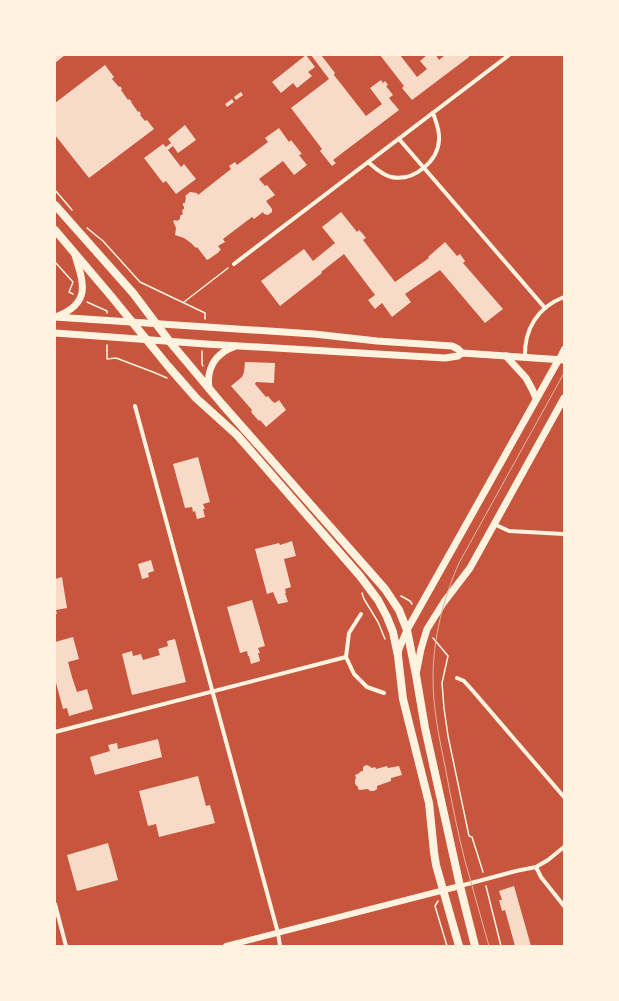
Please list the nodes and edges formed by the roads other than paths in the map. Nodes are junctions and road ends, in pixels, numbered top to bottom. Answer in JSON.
{"nodes":[{"id":1,"x":509,"y":55,"type":"edge"},
{"id":2,"x":433,"y":113,"type":"junction"},
{"id":3,"x":399,"y":139,"type":"junction"},
{"id":4,"x":368,"y":162,"type":"junction"},
{"id":5,"x":424,"y":167,"type":"junction"},
{"id":6,"x":55,"y":206,"type":"edge"},
{"id":7,"x":55,"y":230,"type":"edge"},
{"id":8,"x":75,"y":253,"type":"junction"},
{"id":9,"x":234,"y":264,"type":"road end"},
{"id":10,"x":564,"y":297,"type":"edge"},
{"id":11,"x":545,"y":308,"type":"junction"},
{"id":12,"x":55,"y":317,"type":"edge"},
{"id":13,"x":132,"y":321,"type":"junction"},
{"id":14,"x":156,"y":323,"type":"junction"},
{"id":15,"x":55,"y":333,"type":"edge"},
{"id":16,"x":146,"y":340,"type":"junction"},
{"id":17,"x":170,"y":342,"type":"junction"},
{"id":18,"x":235,"y":346,"type":"junction"},
{"id":19,"x":564,"y":349,"type":"edge"},
{"id":20,"x":462,"y":353,"type":"junction"},
{"id":21,"x":506,"y":356,"type":"junction"},
{"id":22,"x":525,"y":357,"type":"junction"},
{"id":23,"x":561,"y":359,"type":"edge"},
{"id":24,"x":208,"y":388,"type":"junction"},
{"id":25,"x":536,"y":398,"type":"junction"},
{"id":26,"x":564,"y":398,"type":"edge"},
{"id":27,"x":135,"y":406,"type":"dead end"},
{"id":28,"x":562,"y":406,"type":"edge"},
{"id":29,"x":494,"y":524,"type":"junction"},
{"id":30,"x":564,"y":534,"type":"edge"},
{"id":31,"x":361,"y":614,"type":"dead end"},
{"id":32,"x":407,"y":630,"type":"junction"},
{"id":33,"x":398,"y":656,"type":"junction"},
{"id":34,"x":346,"y":657,"type":"junction"},
{"id":35,"x":416,"y":674,"type":"junction"},
{"id":36,"x":456,"y":678,"type":"dead end"},
{"id":37,"x":212,"y":691,"type":"junction"},
{"id":38,"x":384,"y":692,"type":"dead end"},
{"id":39,"x":55,"y":732,"type":"edge"},
{"id":40,"x":564,"y":797,"type":"edge"},
{"id":41,"x":564,"y":847,"type":"edge"},
{"id":42,"x":536,"y":867,"type":"junction"},
{"id":43,"x":460,"y":886,"type":"junction"},
{"id":44,"x":443,"y":890,"type":"junction"},
{"id":45,"x":55,"y":904,"type":"edge"},
{"id":46,"x":564,"y":906,"type":"edge"},
{"id":47,"x":278,"y":933,"type":"junction"},
{"id":48,"x":66,"y":946,"type":"edge"},
{"id":49,"x":226,"y":946,"type":"edge"},
{"id":50,"x":280,"y":946,"type":"edge"},
{"id":51,"x":459,"y":946,"type":"edge"},
{"id":52,"x":475,"y":946,"type":"edge"}],
"edges":[{"from":1,"to":2,"type":"street"},
{"from":2,"to":3,"type":"street"},
{"from":2,"to":5,"type":"street"},
{"from":3,"to":4,"type":"street"},
{"from":3,"to":5,"type":"street"},
{"from":4,"to":5,"type":"street"},
{"from":4,"to":9,"type":"street"},
{"from":5,"to":11,"type":"street"},
{"from":6,"to":14,"type":"main road"},
{"from":7,"to":8,"type":"main road"},
{"from":8,"to":12,"type":"main road"},
{"from":8,"to":13,"type":"main road"},
{"from":10,"to":11,"type":"street"},
{"from":11,"to":22,"type":"street"},
{"from":12,"to":13,"type":"main road"},
{"from":13,"to":14,"type":"main road"},
{"from":13,"to":16,"type":"main road"},
{"from":14,"to":17,"type":"main road"},
{"from":14,"to":20,"type":"main road"},
{"from":15,"to":16,"type":"main road"},
{"from":16,"to":17,"type":"main road"},
{"from":16,"to":33,"type":"main road"},
{"from":17,"to":18,"type":"main road"},
{"from":17,"to":24,"type":"main road"},
{"from":18,"to":20,"type":"main road"},
{"from":18,"to":24,"type":"main road"},
{"from":19,"to":23,"type":"street"},
{"from":20,"to":21,"type":"main road"},
{"from":21,"to":22,"type":"main road"},
{"from":21,"to":25,"type":"main road"},
{"from":22,"to":23,"type":"main road"},
{"from":23,"to":25,"type":"main road"},
{"from":24,"to":32,"type":"main road"},
{"from":25,"to":32,"type":"main road"},
{"from":26,"to":28,"type":"main road"},
{"from":27,"to":37,"type":"street"},
{"from":28,"to":29,"type":"main road"},
{"from":29,"to":30,"type":"street"},
{"from":29,"to":35,"type":"main road"},
{"from":31,"to":34,"type":"street"},
{"from":32,"to":33,"type":"main road"},
{"from":32,"to":35,"type":"main road"},
{"from":33,"to":44,"type":"main road"},
{"from":34,"to":37,"type":"street"},
{"from":34,"to":38,"type":"street"},
{"from":35,"to":43,"type":"main road"},
{"from":36,"to":40,"type":"street"},
{"from":37,"to":39,"type":"street"},
{"from":37,"to":47,"type":"street"},
{"from":41,"to":42,"type":"street"},
{"from":42,"to":43,"type":"street"},
{"from":42,"to":46,"type":"street"},
{"from":43,"to":44,"type":"street"},
{"from":43,"to":52,"type":"main road"},
{"from":44,"to":47,"type":"street"},
{"from":44,"to":51,"type":"main road"},
{"from":45,"to":48,"type":"street"},
{"from":47,"to":49,"type":"street"},
{"from":47,"to":50,"type":"street"}]}
